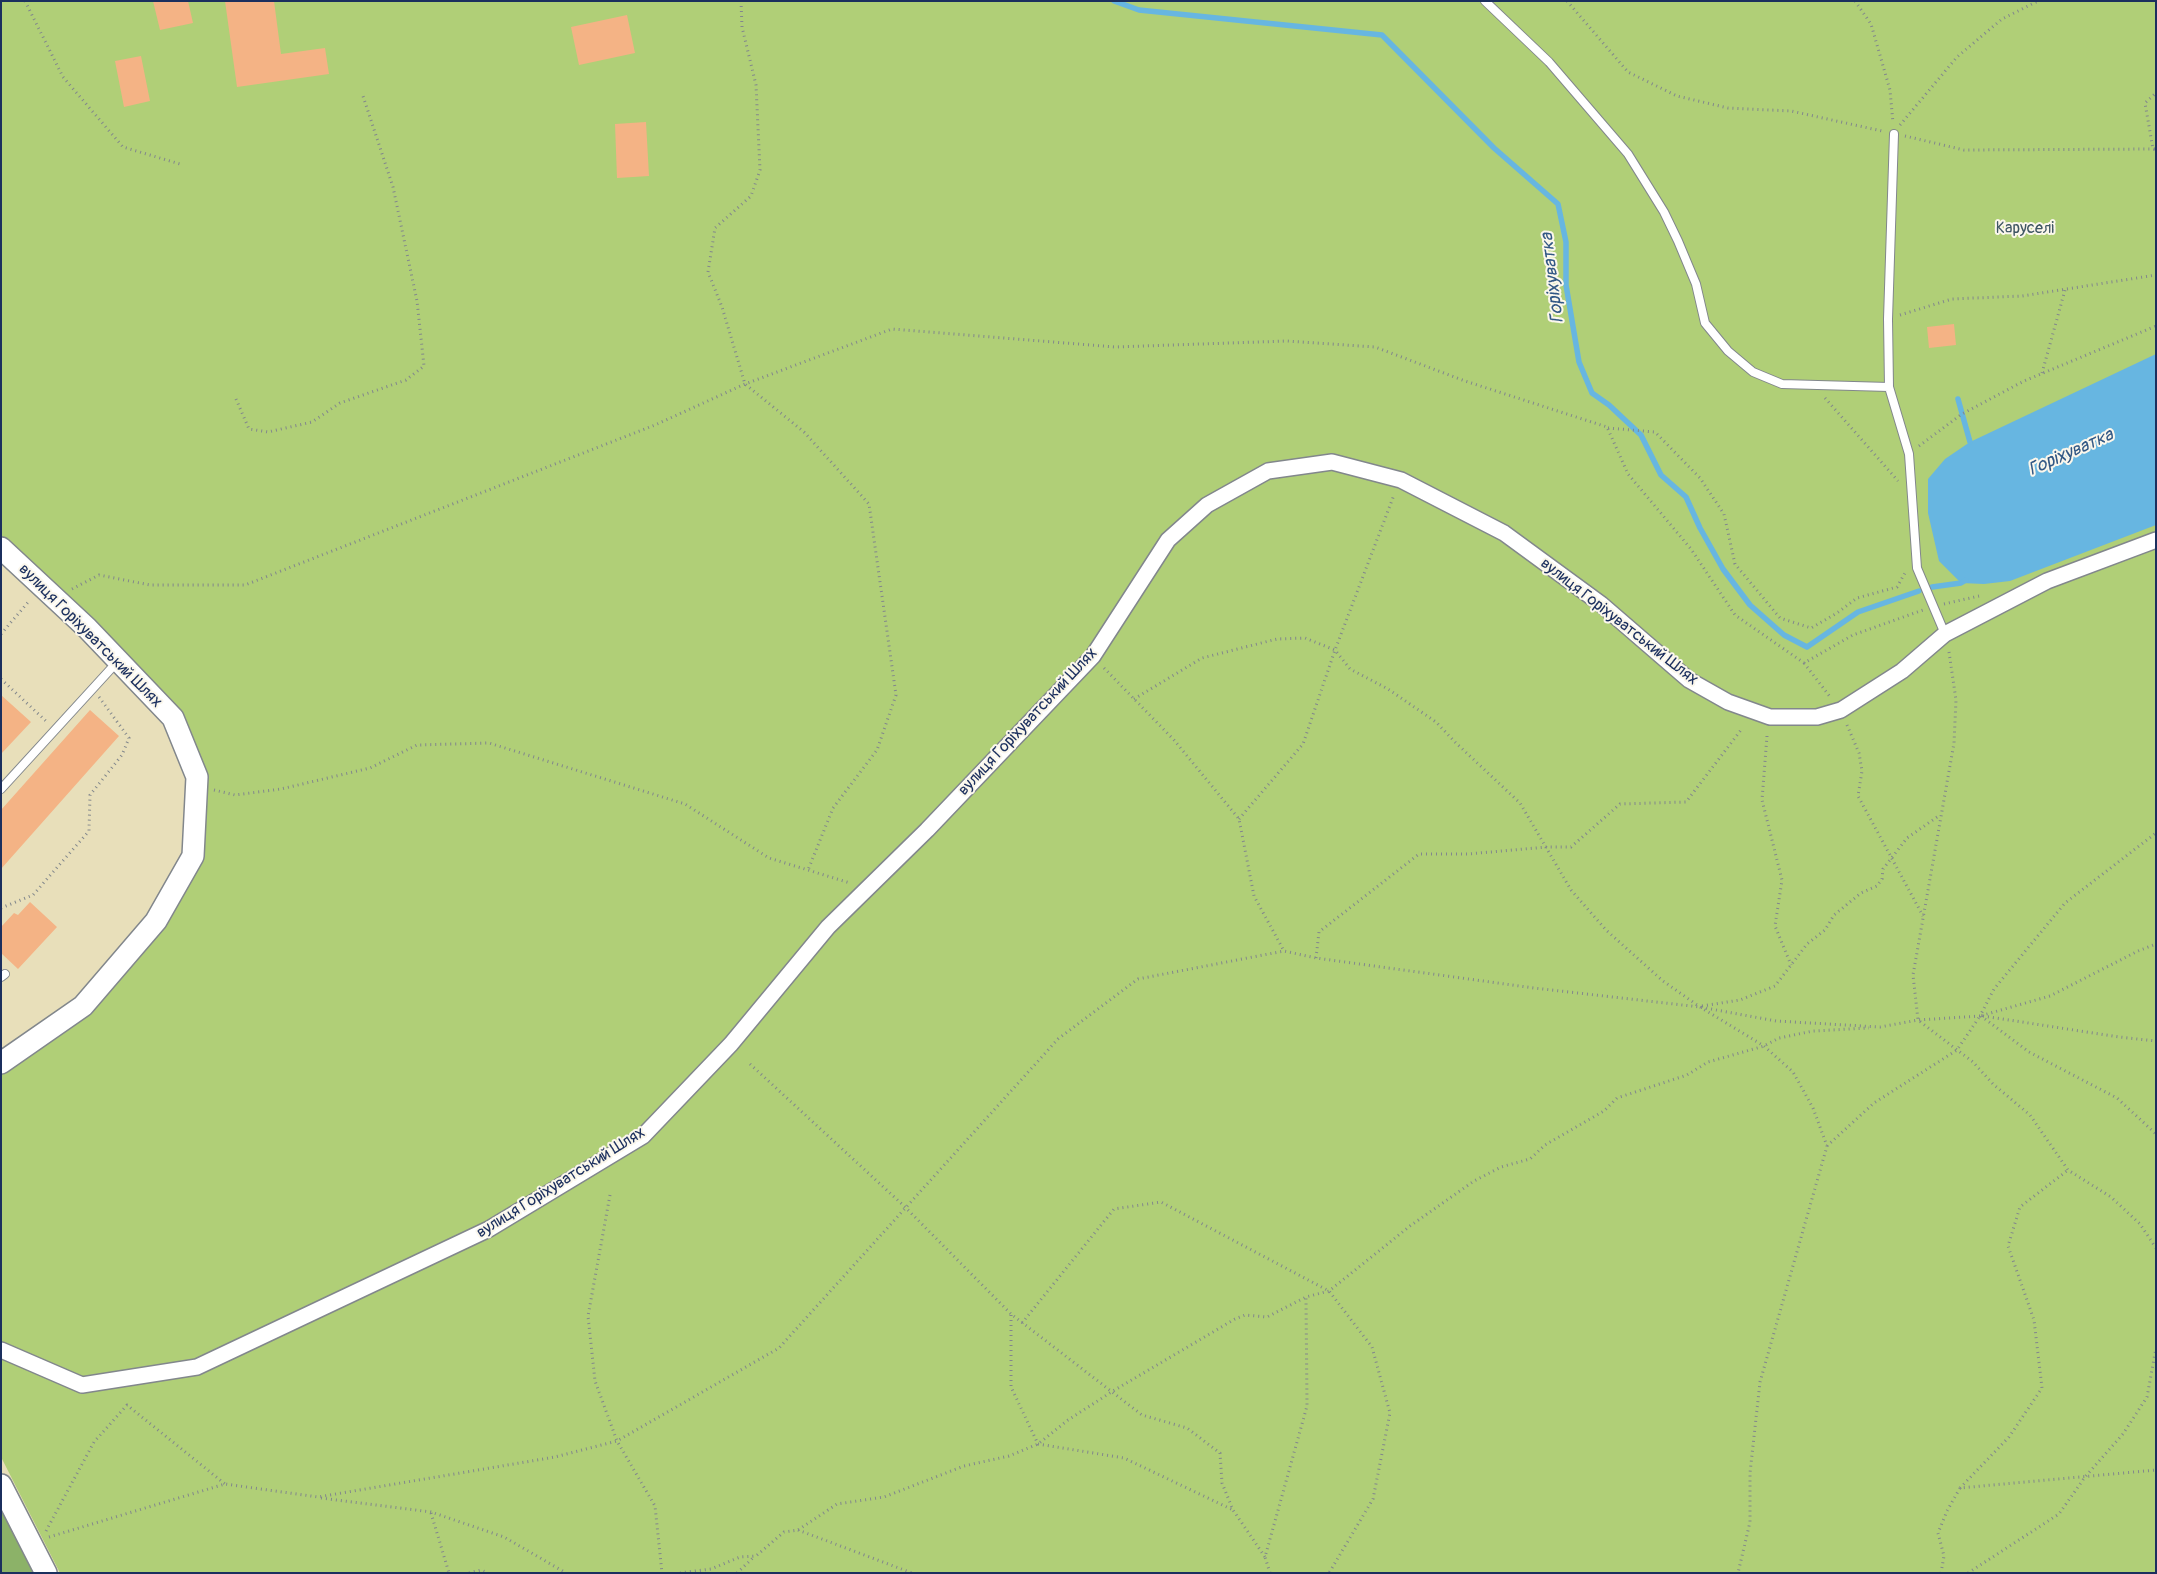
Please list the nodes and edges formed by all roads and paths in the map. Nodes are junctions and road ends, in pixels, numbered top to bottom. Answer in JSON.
{"nodes":[{"id":1,"x":25,"y":1,"type":"edge"},
{"id":2,"x":741,"y":1,"type":"edge"},
{"id":3,"x":1485,"y":1,"type":"edge"},
{"id":4,"x":1567,"y":1,"type":"edge"},
{"id":5,"x":1855,"y":1,"type":"edge"},
{"id":6,"x":2038,"y":1,"type":"edge"},
{"id":7,"x":2156,"y":93,"type":"edge"},
{"id":8,"x":362,"y":94,"type":"dead end"},
{"id":9,"x":1894,"y":134,"type":"junction"},
{"id":10,"x":2155,"y":149,"type":"edge"},
{"id":11,"x":180,"y":164,"type":"dead end"},
{"id":12,"x":2156,"y":275,"type":"edge"},
{"id":13,"x":2065,"y":290,"type":"junction"},
{"id":14,"x":1888,"y":319,"type":"junction"},
{"id":15,"x":2156,"y":326,"type":"edge"},
{"id":16,"x":2042,"y":373,"type":"junction"},
{"id":17,"x":745,"y":384,"type":"junction"},
{"id":18,"x":1813,"y":384,"type":"junction"},
{"id":19,"x":1889,"y":387,"type":"junction"},
{"id":20,"x":236,"y":399,"type":"dead end"},
{"id":21,"x":1607,"y":428,"type":"junction"},
{"id":22,"x":1909,"y":454,"type":"junction"},
{"id":23,"x":1394,"y":494,"type":"dead end"},
{"id":24,"x":1912,"y":496,"type":"junction"},
{"id":25,"x":2156,"y":540,"type":"edge"},
{"id":26,"x":1,"y":548,"type":"edge"},
{"id":27,"x":1916,"y":556,"type":"junction"},
{"id":28,"x":34,"y":596,"type":"dead end"},
{"id":29,"x":60,"y":602,"type":"junction"},
{"id":30,"x":1933,"y":606,"type":"junction"},
{"id":31,"x":1,"y":634,"type":"edge"},
{"id":32,"x":1945,"y":634,"type":"junction"},
{"id":33,"x":1335,"y":650,"type":"junction"},
{"id":34,"x":118,"y":661,"type":"junction"},
{"id":35,"x":1804,"y":662,"type":"junction"},
{"id":36,"x":1102,"y":666,"type":"dead end"},
{"id":37,"x":1,"y":680,"type":"edge"},
{"id":38,"x":93,"y":689,"type":"junction"},
{"id":39,"x":1134,"y":699,"type":"junction"},
{"id":40,"x":1844,"y":718,"type":"junction"},
{"id":41,"x":55,"y":729,"type":"junction"},
{"id":42,"x":1741,"y":730,"type":"dead end"},
{"id":43,"x":1767,"y":736,"type":"dead end"},
{"id":44,"x":197,"y":786,"type":"junction"},
{"id":45,"x":1,"y":789,"type":"edge"},
{"id":46,"x":1941,"y":814,"type":"junction"},
{"id":47,"x":1239,"y":819,"type":"junction"},
{"id":48,"x":2156,"y":833,"type":"edge"},
{"id":49,"x":1547,"y":847,"type":"junction"},
{"id":50,"x":1892,"y":857,"type":"junction"},
{"id":51,"x":808,"y":870,"type":"junction"},
{"id":52,"x":868,"y":888,"type":"junction"},
{"id":53,"x":1,"y":908,"type":"edge"},
{"id":54,"x":1923,"y":916,"type":"junction"},
{"id":55,"x":2156,"y":944,"type":"edge"},
{"id":56,"x":1284,"y":951,"type":"junction"},
{"id":57,"x":1316,"y":958,"type":"junction"},
{"id":58,"x":1792,"y":965,"type":"junction"},
{"id":59,"x":1699,"y":1007,"type":"junction"},
{"id":60,"x":1980,"y":1016,"type":"junction"},
{"id":61,"x":1918,"y":1020,"type":"junction"},
{"id":62,"x":1880,"y":1027,"type":"junction"},
{"id":63,"x":2156,"y":1041,"type":"edge"},
{"id":64,"x":1764,"y":1046,"type":"junction"},
{"id":65,"x":1957,"y":1050,"type":"junction"},
{"id":66,"x":1,"y":1063,"type":"edge"},
{"id":67,"x":750,"y":1064,"type":"dead end"},
{"id":68,"x":2156,"y":1134,"type":"edge"},
{"id":69,"x":1828,"y":1146,"type":"junction"},
{"id":70,"x":2068,"y":1170,"type":"junction"},
{"id":71,"x":610,"y":1195,"type":"dead end"},
{"id":72,"x":904,"y":1206,"type":"junction"},
{"id":73,"x":2156,"y":1248,"type":"edge"},
{"id":74,"x":1329,"y":1291,"type":"junction"},
{"id":75,"x":1306,"y":1297,"type":"junction"},
{"id":76,"x":1011,"y":1314,"type":"junction"},
{"id":77,"x":1022,"y":1323,"type":"junction"},
{"id":78,"x":2156,"y":1348,"type":"edge"},
{"id":79,"x":1,"y":1350,"type":"edge"},
{"id":80,"x":1113,"y":1391,"type":"junction"},
{"id":81,"x":617,"y":1441,"type":"junction"},
{"id":82,"x":1038,"y":1444,"type":"junction"},
{"id":83,"x":2156,"y":1470,"type":"edge"},
{"id":84,"x":2085,"y":1477,"type":"junction"},
{"id":85,"x":225,"y":1484,"type":"junction"},
{"id":86,"x":1,"y":1485,"type":"edge"},
{"id":87,"x":1960,"y":1488,"type":"junction"},
{"id":88,"x":318,"y":1497,"type":"junction"},
{"id":89,"x":1233,"y":1510,"type":"junction"},
{"id":90,"x":431,"y":1512,"type":"junction"},
{"id":91,"x":798,"y":1530,"type":"junction"},
{"id":92,"x":756,"y":1556,"type":"junction"},
{"id":93,"x":1265,"y":1557,"type":"junction"},
{"id":94,"x":46,"y":1573,"type":"edge"},
{"id":95,"x":450,"y":1573,"type":"edge"},
{"id":96,"x":469,"y":1573,"type":"edge"},
{"id":97,"x":488,"y":1573,"type":"edge"},
{"id":98,"x":566,"y":1573,"type":"edge"},
{"id":99,"x":662,"y":1573,"type":"edge"},
{"id":100,"x":680,"y":1573,"type":"edge"},
{"id":101,"x":737,"y":1573,"type":"edge"},
{"id":102,"x":912,"y":1573,"type":"edge"},
{"id":103,"x":1270,"y":1573,"type":"edge"},
{"id":104,"x":1329,"y":1573,"type":"edge"},
{"id":105,"x":1738,"y":1573,"type":"edge"},
{"id":106,"x":1941,"y":1573,"type":"edge"},
{"id":107,"x":1968,"y":1573,"type":"edge"}],
"edges":[{"from":1,"to":11,"type":"path"},
{"from":2,"to":17,"type":"path"},
{"from":3,"to":18,"type":"lane"},
{"from":4,"to":9,"type":"path"},
{"from":5,"to":9,"type":"path"},
{"from":6,"to":9,"type":"path"},
{"from":7,"to":10,"type":"path"},
{"from":8,"to":20,"type":"path"},
{"from":9,"to":10,"type":"path"},
{"from":9,"to":14,"type":"lane"},
{"from":12,"to":13,"type":"path"},
{"from":13,"to":14,"type":"path"},
{"from":13,"to":16,"type":"path"},
{"from":14,"to":19,"type":"lane"},
{"from":15,"to":16,"type":"path"},
{"from":16,"to":22,"type":"path"},
{"from":17,"to":21,"type":"path"},
{"from":17,"to":29,"type":"path"},
{"from":17,"to":51,"type":"path"},
{"from":18,"to":19,"type":"lane"},
{"from":18,"to":24,"type":"path"},
{"from":19,"to":22,"type":"lane"},
{"from":21,"to":27,"type":"path"},
{"from":21,"to":35,"type":"path"},
{"from":22,"to":24,"type":"lane"},
{"from":23,"to":33,"type":"path"},
{"from":24,"to":27,"type":"lane"},
{"from":25,"to":32,"type":"street","name":"вулиця Горіхуватський Шлях"},
{"from":26,"to":29,"type":"street","name":"вулиця Горіхуватський Шлях"},
{"from":27,"to":30,"type":"lane"},
{"from":28,"to":31,"type":"path"},
{"from":29,"to":34,"type":"street","name":"вулиця Горіхуватський Шлях"},
{"from":30,"to":32,"type":"lane"},
{"from":30,"to":35,"type":"path"},
{"from":32,"to":40,"type":"street","name":"вулиця Горіхуватський Шлях"},
{"from":32,"to":46,"type":"path"},
{"from":33,"to":39,"type":"path"},
{"from":33,"to":47,"type":"path"},
{"from":33,"to":49,"type":"path"},
{"from":34,"to":38,"type":"lane"},
{"from":34,"to":44,"type":"street","name":"вулиця Горіхуватський Шлях"},
{"from":35,"to":40,"type":"path"},
{"from":36,"to":39,"type":"path"},
{"from":37,"to":41,"type":"path"},
{"from":38,"to":41,"type":"lane"},
{"from":38,"to":53,"type":"path"},
{"from":39,"to":47,"type":"path"},
{"from":40,"to":50,"type":"path"},
{"from":40,"to":52,"type":"street","name":"вулиця Горіхуватський Шлях"},
{"from":41,"to":45,"type":"lane"},
{"from":42,"to":49,"type":"path"},
{"from":43,"to":58,"type":"path"},
{"from":44,"to":51,"type":"path"},
{"from":44,"to":66,"type":"street","name":"вулиця Горіхуватський Шлях"},
{"from":46,"to":50,"type":"path"},
{"from":46,"to":54,"type":"path"},
{"from":47,"to":56,"type":"path"},
{"from":48,"to":60,"type":"path"},
{"from":49,"to":57,"type":"path"},
{"from":49,"to":59,"type":"path"},
{"from":50,"to":54,"type":"path"},
{"from":50,"to":58,"type":"path"},
{"from":51,"to":52,"type":"path"},
{"from":52,"to":79,"type":"street","name":"вулиця Горіхуватський Шлях"},
{"from":54,"to":61,"type":"path"},
{"from":55,"to":60,"type":"path"},
{"from":56,"to":57,"type":"path"},
{"from":56,"to":72,"type":"path"},
{"from":57,"to":59,"type":"path"},
{"from":58,"to":59,"type":"path"},
{"from":59,"to":62,"type":"path"},
{"from":59,"to":64,"type":"path"},
{"from":60,"to":61,"type":"path"},
{"from":60,"to":63,"type":"path"},
{"from":60,"to":65,"type":"path"},
{"from":60,"to":68,"type":"path"},
{"from":61,"to":62,"type":"path"},
{"from":61,"to":65,"type":"path"},
{"from":62,"to":64,"type":"path"},
{"from":64,"to":69,"type":"path"},
{"from":64,"to":74,"type":"path"},
{"from":65,"to":69,"type":"path"},
{"from":65,"to":70,"type":"path"},
{"from":67,"to":72,"type":"path"},
{"from":69,"to":105,"type":"path"},
{"from":70,"to":73,"type":"path"},
{"from":70,"to":87,"type":"path"},
{"from":71,"to":81,"type":"path"},
{"from":72,"to":76,"type":"path"},
{"from":72,"to":81,"type":"path"},
{"from":74,"to":75,"type":"path"},
{"from":74,"to":77,"type":"path"},
{"from":74,"to":104,"type":"path"},
{"from":75,"to":80,"type":"path"},
{"from":75,"to":93,"type":"path"},
{"from":76,"to":77,"type":"path"},
{"from":76,"to":82,"type":"path"},
{"from":77,"to":80,"type":"path"},
{"from":78,"to":84,"type":"path"},
{"from":80,"to":82,"type":"path"},
{"from":80,"to":89,"type":"path"},
{"from":81,"to":88,"type":"path"},
{"from":81,"to":99,"type":"path"},
{"from":82,"to":89,"type":"path"},
{"from":82,"to":91,"type":"path"},
{"from":83,"to":84,"type":"path"},
{"from":84,"to":87,"type":"path"},
{"from":84,"to":107,"type":"path"},
{"from":85,"to":85,"type":"path"},
{"from":85,"to":88,"type":"path"},
{"from":86,"to":94,"type":"street"},
{"from":87,"to":106,"type":"path"},
{"from":88,"to":90,"type":"path"},
{"from":89,"to":93,"type":"path"},
{"from":90,"to":95,"type":"path"},
{"from":90,"to":98,"type":"path"},
{"from":91,"to":92,"type":"path"},
{"from":91,"to":102,"type":"path"},
{"from":92,"to":100,"type":"path"},
{"from":92,"to":101,"type":"path"},
{"from":93,"to":103,"type":"path"},
{"from":96,"to":97,"type":"path"}]}
